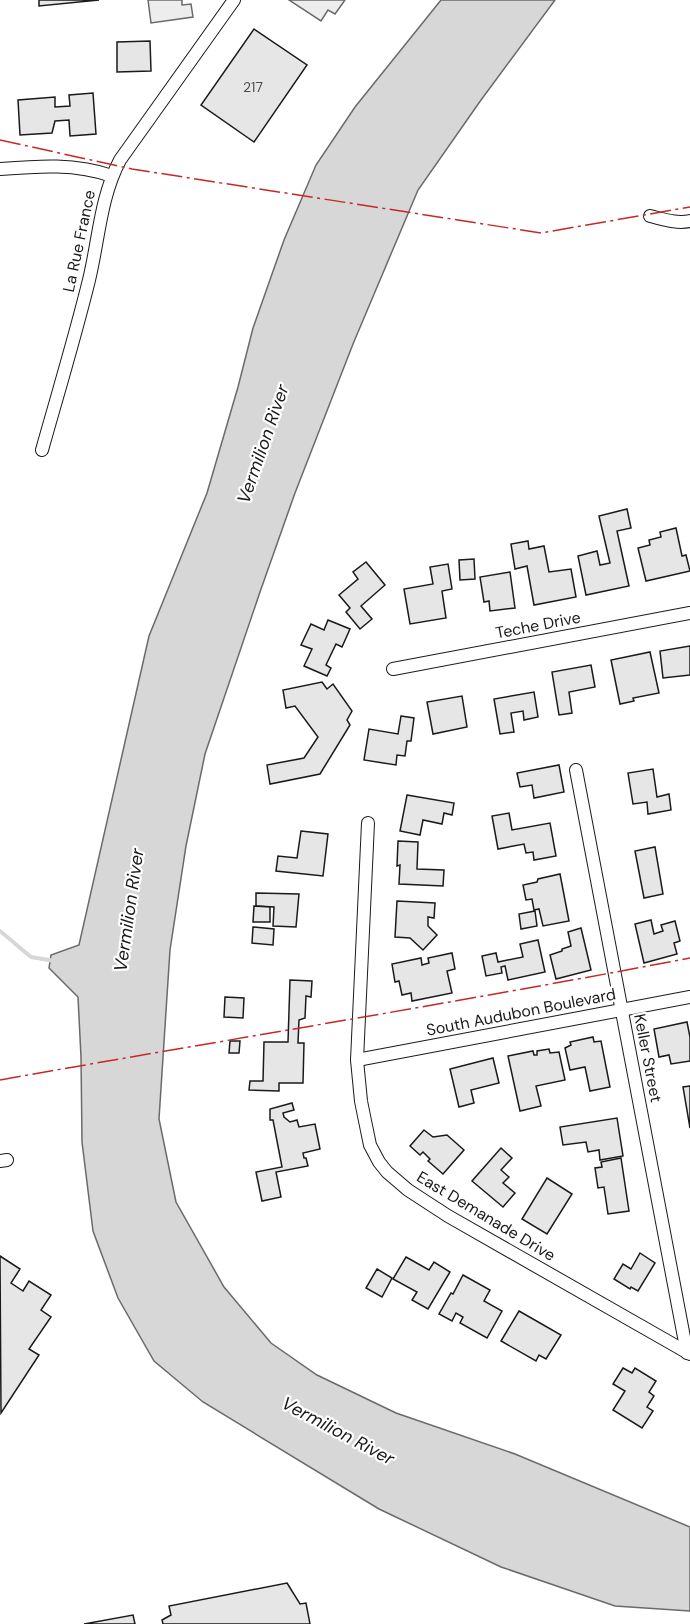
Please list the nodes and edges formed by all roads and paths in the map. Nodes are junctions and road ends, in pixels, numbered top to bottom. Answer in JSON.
{"nodes":[{"id":1,"x":234,"y":0,"type":"edge"},
{"id":2,"x":0,"y":169,"type":"edge"},
{"id":3,"x":112,"y":176,"type":"junction"},
{"id":4,"x":650,"y":216,"type":"dead end"},
{"id":5,"x":690,"y":221,"type":"edge"},
{"id":6,"x":42,"y":450,"type":"dead end"},
{"id":7,"x":690,"y":613,"type":"edge"},
{"id":8,"x":393,"y":669,"type":"dead end"},
{"id":9,"x":576,"y":770,"type":"dead end"},
{"id":10,"x":368,"y":824,"type":"dead end"},
{"id":11,"x":690,"y":997,"type":"edge"},
{"id":12,"x":622,"y":1010,"type":"junction"},
{"id":13,"x":357,"y":1060,"type":"junction"},
{"id":14,"x":689,"y":1354,"type":"edge"}],
"edges":[{"from":1,"to":3,"type":"street","name":"La Rue France"},
{"from":2,"to":3,"type":"street"},
{"from":3,"to":6,"type":"street","name":"La Rue France"},
{"from":4,"to":5,"type":"street"},
{"from":7,"to":8,"type":"street","name":"Teche Drive"},
{"from":9,"to":12,"type":"street","name":"Keller Street"},
{"from":10,"to":13,"type":"street","name":"East Demanade Drive"},
{"from":11,"to":12,"type":"street","name":"South Audubon Boulevard"},
{"from":12,"to":13,"type":"street","name":"South Audubon Boulevard"},
{"from":12,"to":14,"type":"street","name":"Keller Street"},
{"from":13,"to":14,"type":"street","name":"East Demanade Drive"}]}
